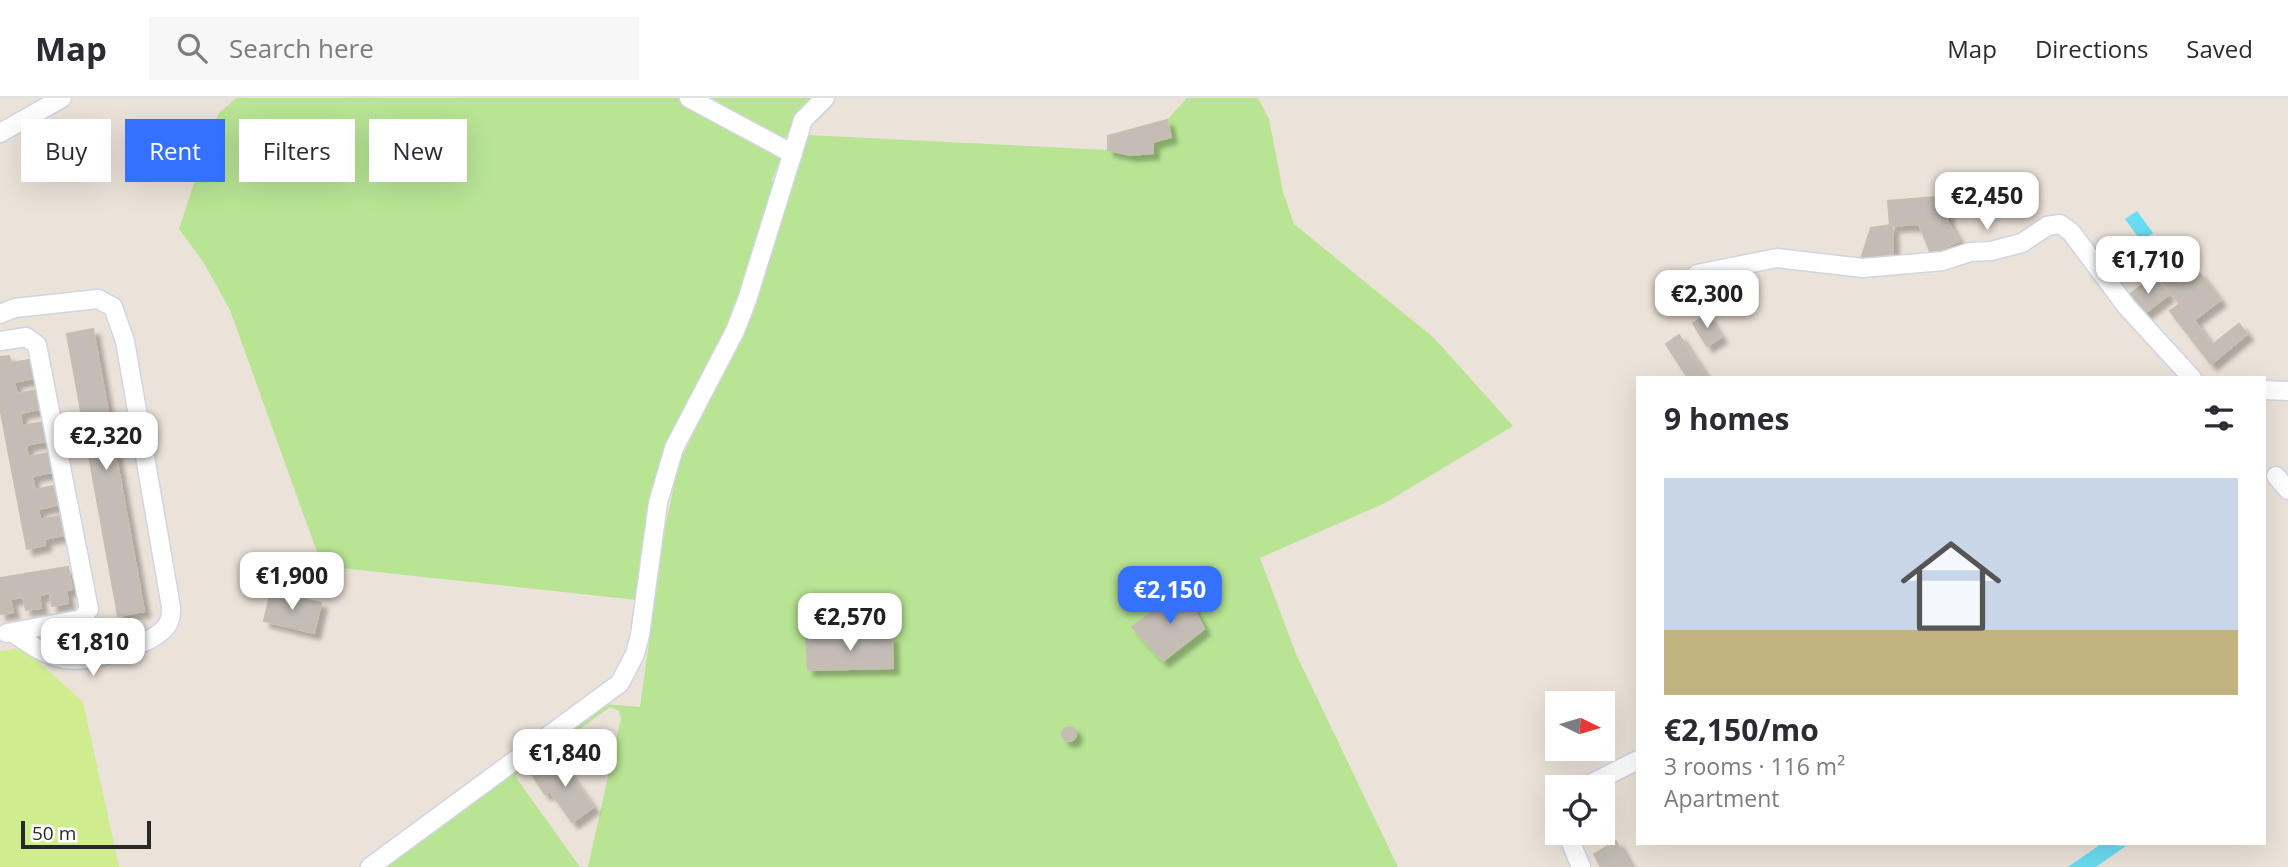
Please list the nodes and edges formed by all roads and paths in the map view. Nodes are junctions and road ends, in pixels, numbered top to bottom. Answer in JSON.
{"nodes":[{"id":1,"x":62,"y":98,"type":"edge"},
{"id":2,"x":689,"y":98,"type":"edge"},
{"id":3,"x":825,"y":98,"type":"edge"},
{"id":4,"x":0,"y":133,"type":"edge"},
{"id":5,"x":793,"y":154,"type":"junction"},
{"id":6,"x":1697,"y":274,"type":"dead end"},
{"id":7,"x":0,"y":314,"type":"edge"},
{"id":8,"x":0,"y":341,"type":"edge"},
{"id":9,"x":2190,"y":376,"type":"edge"},
{"id":10,"x":2266,"y":390,"type":"edge"},
{"id":11,"x":2288,"y":391,"type":"edge"},
{"id":12,"x":6,"y":633,"type":"edge"},
{"id":13,"x":1636,"y":761,"type":"edge"},
{"id":14,"x":1608,"y":775,"type":"edge"},
{"id":15,"x":1572,"y":845,"type":"edge"},
{"id":16,"x":370,"y":867,"type":"edge"},
{"id":17,"x":1581,"y":867,"type":"edge"}],
"edges":[{"from":1,"to":4,"type":"street"},
{"from":2,"to":5,"type":"street"},
{"from":3,"to":5,"type":"street"},
{"from":5,"to":16,"type":"street"},
{"from":6,"to":9,"type":"street"},
{"from":7,"to":12,"type":"street"},
{"from":8,"to":12,"type":"street"},
{"from":10,"to":11,"type":"street"},
{"from":13,"to":14,"type":"street"},
{"from":15,"to":17,"type":"street"}]}
